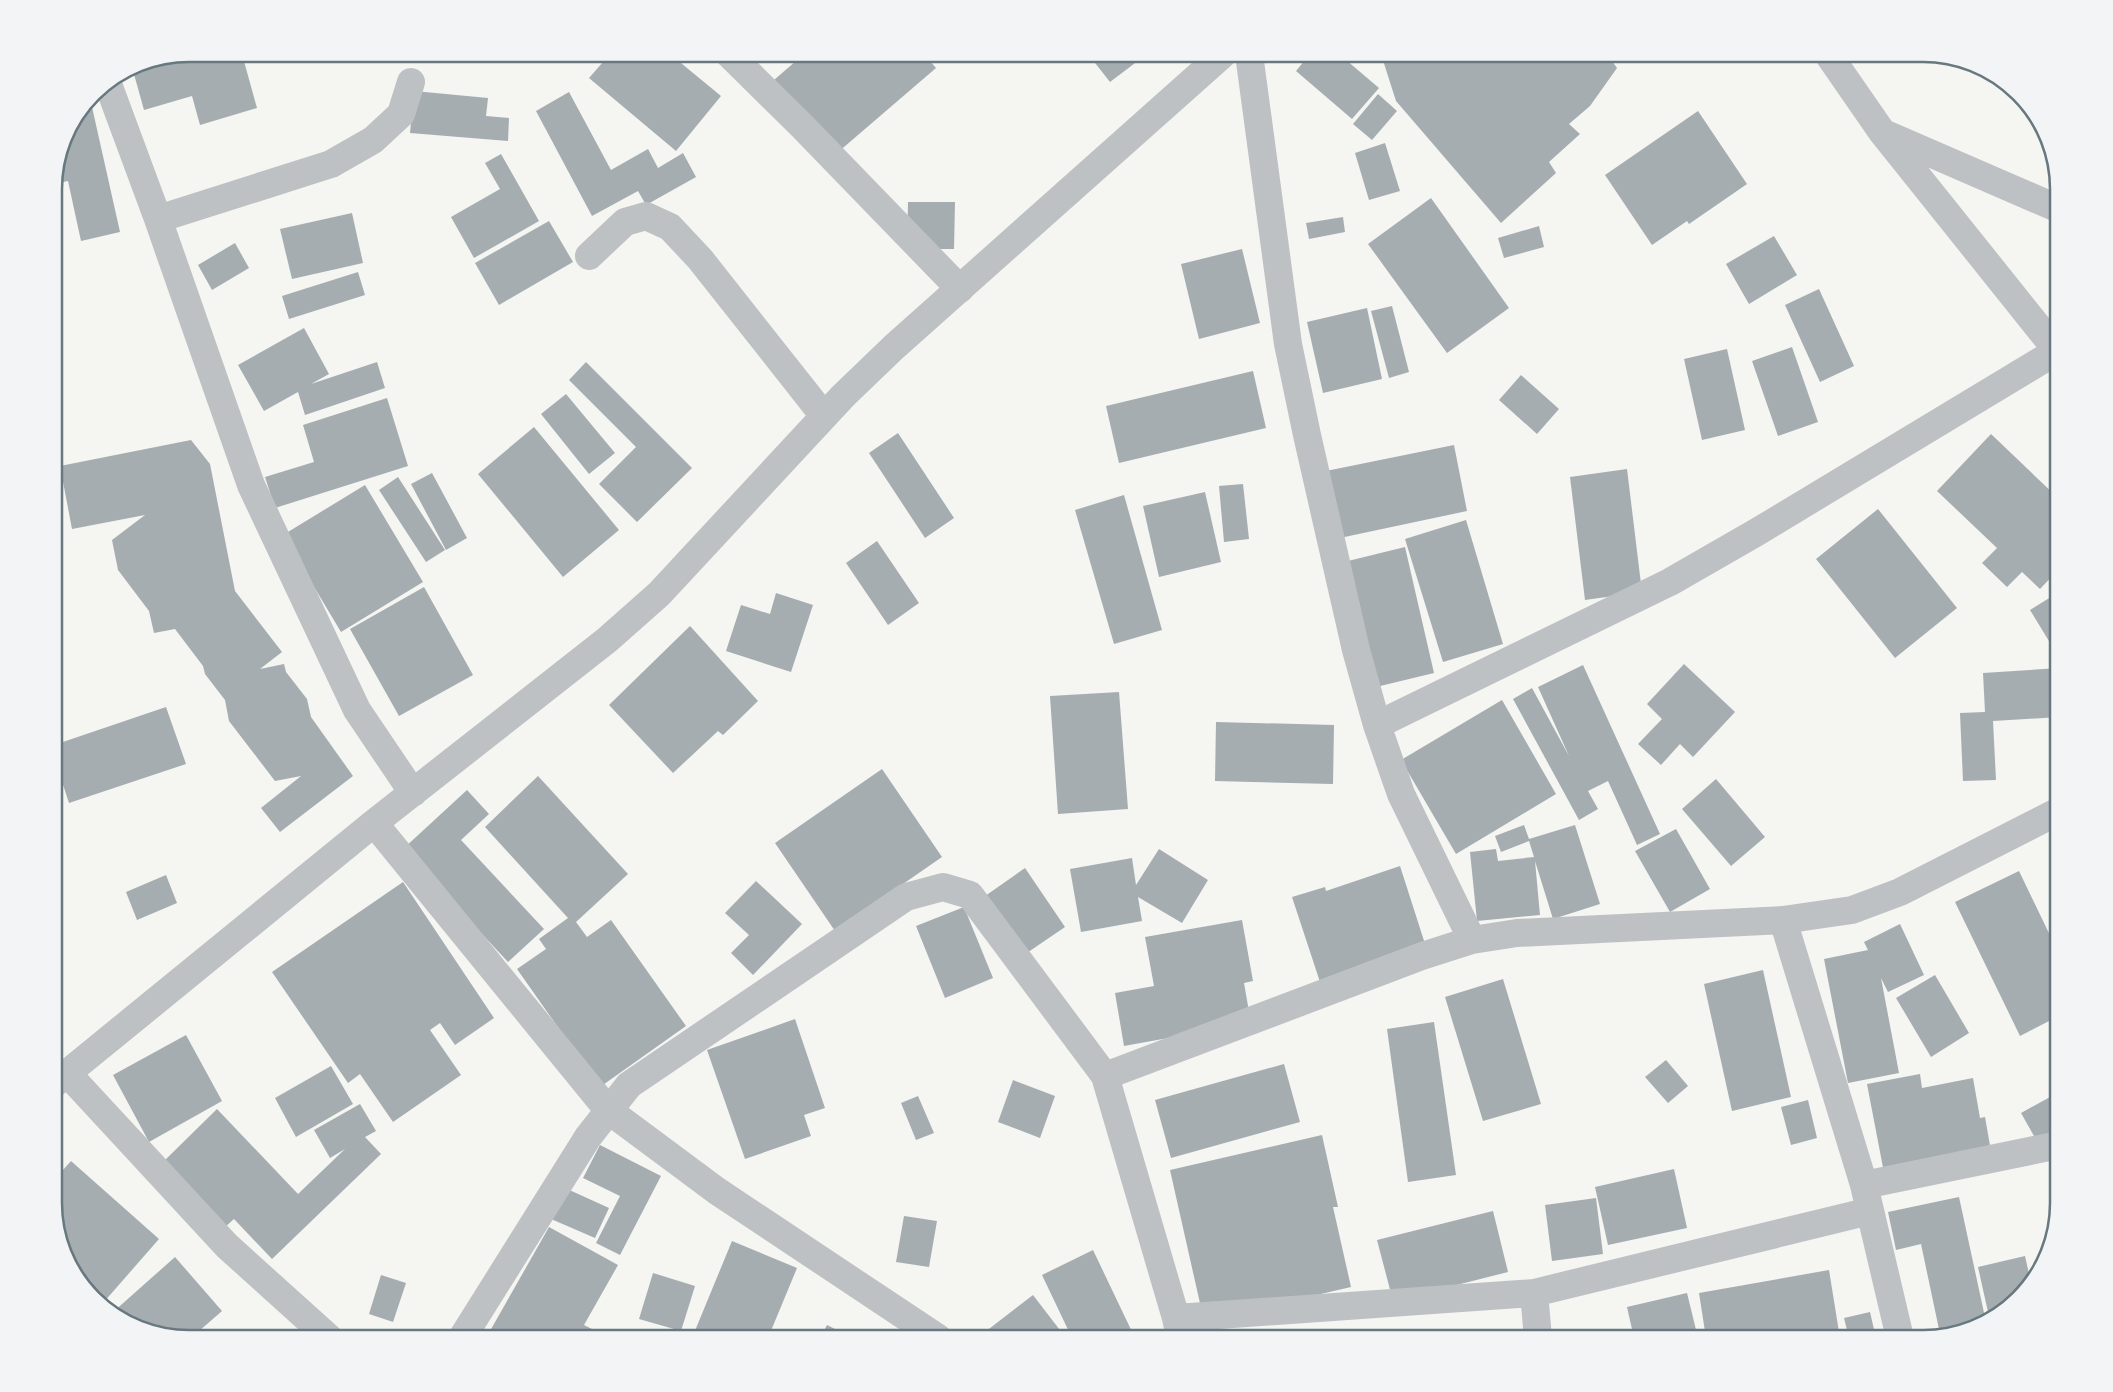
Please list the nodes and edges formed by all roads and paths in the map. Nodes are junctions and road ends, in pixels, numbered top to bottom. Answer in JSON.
{"nodes":[{"id":1,"x":738,"y":63,"type":"edge"},
{"id":2,"x":1213,"y":63,"type":"edge"},
{"id":3,"x":1250,"y":63,"type":"edge"},
{"id":4,"x":1834,"y":63,"type":"edge"},
{"id":5,"x":411,"y":82,"type":"dead end"},
{"id":6,"x":110,"y":91,"type":"edge"},
{"id":7,"x":1882,"y":132,"type":"junction"},
{"id":8,"x":2050,"y":205,"type":"edge"},
{"id":9,"x":158,"y":218,"type":"junction"},
{"id":10,"x":590,"y":256,"type":"dead end"},
{"id":11,"x":960,"y":289,"type":"junction"},
{"id":12,"x":2050,"y":342,"type":"edge"},
{"id":13,"x":2050,"y":357,"type":"edge"},
{"id":14,"x":824,"y":416,"type":"junction"},
{"id":15,"x":1377,"y":725,"type":"junction"},
{"id":16,"x":413,"y":793,"type":"junction"},
{"id":17,"x":2050,"y":816,"type":"edge"},
{"id":18,"x":374,"y":823,"type":"junction"},
{"id":19,"x":1783,"y":920,"type":"junction"},
{"id":20,"x":1472,"y":940,"type":"junction"},
{"id":21,"x":1105,"y":1076,"type":"junction"},
{"id":22,"x":63,"y":1077,"type":"edge"},
{"id":23,"x":63,"y":1082,"type":"edge"},
{"id":24,"x":608,"y":1110,"type":"junction"},
{"id":25,"x":2050,"y":1147,"type":"edge"},
{"id":26,"x":1867,"y":1198,"type":"junction"},
{"id":27,"x":1534,"y":1294,"type":"junction"},
{"id":28,"x":1178,"y":1328,"type":"edge"},
{"id":29,"x":320,"y":1330,"type":"edge"},
{"id":30,"x":467,"y":1330,"type":"edge"},
{"id":31,"x":926,"y":1330,"type":"edge"},
{"id":32,"x":1537,"y":1330,"type":"edge"},
{"id":33,"x":1898,"y":1330,"type":"edge"}],
"edges":[{"from":1,"to":11,"type":"street"},
{"from":2,"to":11,"type":"street"},
{"from":3,"to":15,"type":"street"},
{"from":4,"to":7,"type":"street"},
{"from":5,"to":9,"type":"street"},
{"from":6,"to":9,"type":"street"},
{"from":7,"to":8,"type":"street"},
{"from":7,"to":12,"type":"street"},
{"from":9,"to":16,"type":"street"},
{"from":10,"to":14,"type":"street"},
{"from":11,"to":14,"type":"street"},
{"from":13,"to":15,"type":"street"},
{"from":14,"to":16,"type":"street"},
{"from":15,"to":20,"type":"street"},
{"from":16,"to":18,"type":"street"},
{"from":17,"to":19,"type":"street"},
{"from":18,"to":22,"type":"street"},
{"from":18,"to":24,"type":"street"},
{"from":19,"to":20,"type":"street"},
{"from":19,"to":26,"type":"street"},
{"from":20,"to":21,"type":"street"},
{"from":21,"to":24,"type":"street"},
{"from":21,"to":28,"type":"street"},
{"from":23,"to":29,"type":"street"},
{"from":24,"to":30,"type":"street"},
{"from":24,"to":31,"type":"street"},
{"from":25,"to":26,"type":"street"},
{"from":26,"to":27,"type":"street"},
{"from":26,"to":33,"type":"street"},
{"from":27,"to":28,"type":"street"},
{"from":27,"to":32,"type":"street"}]}
